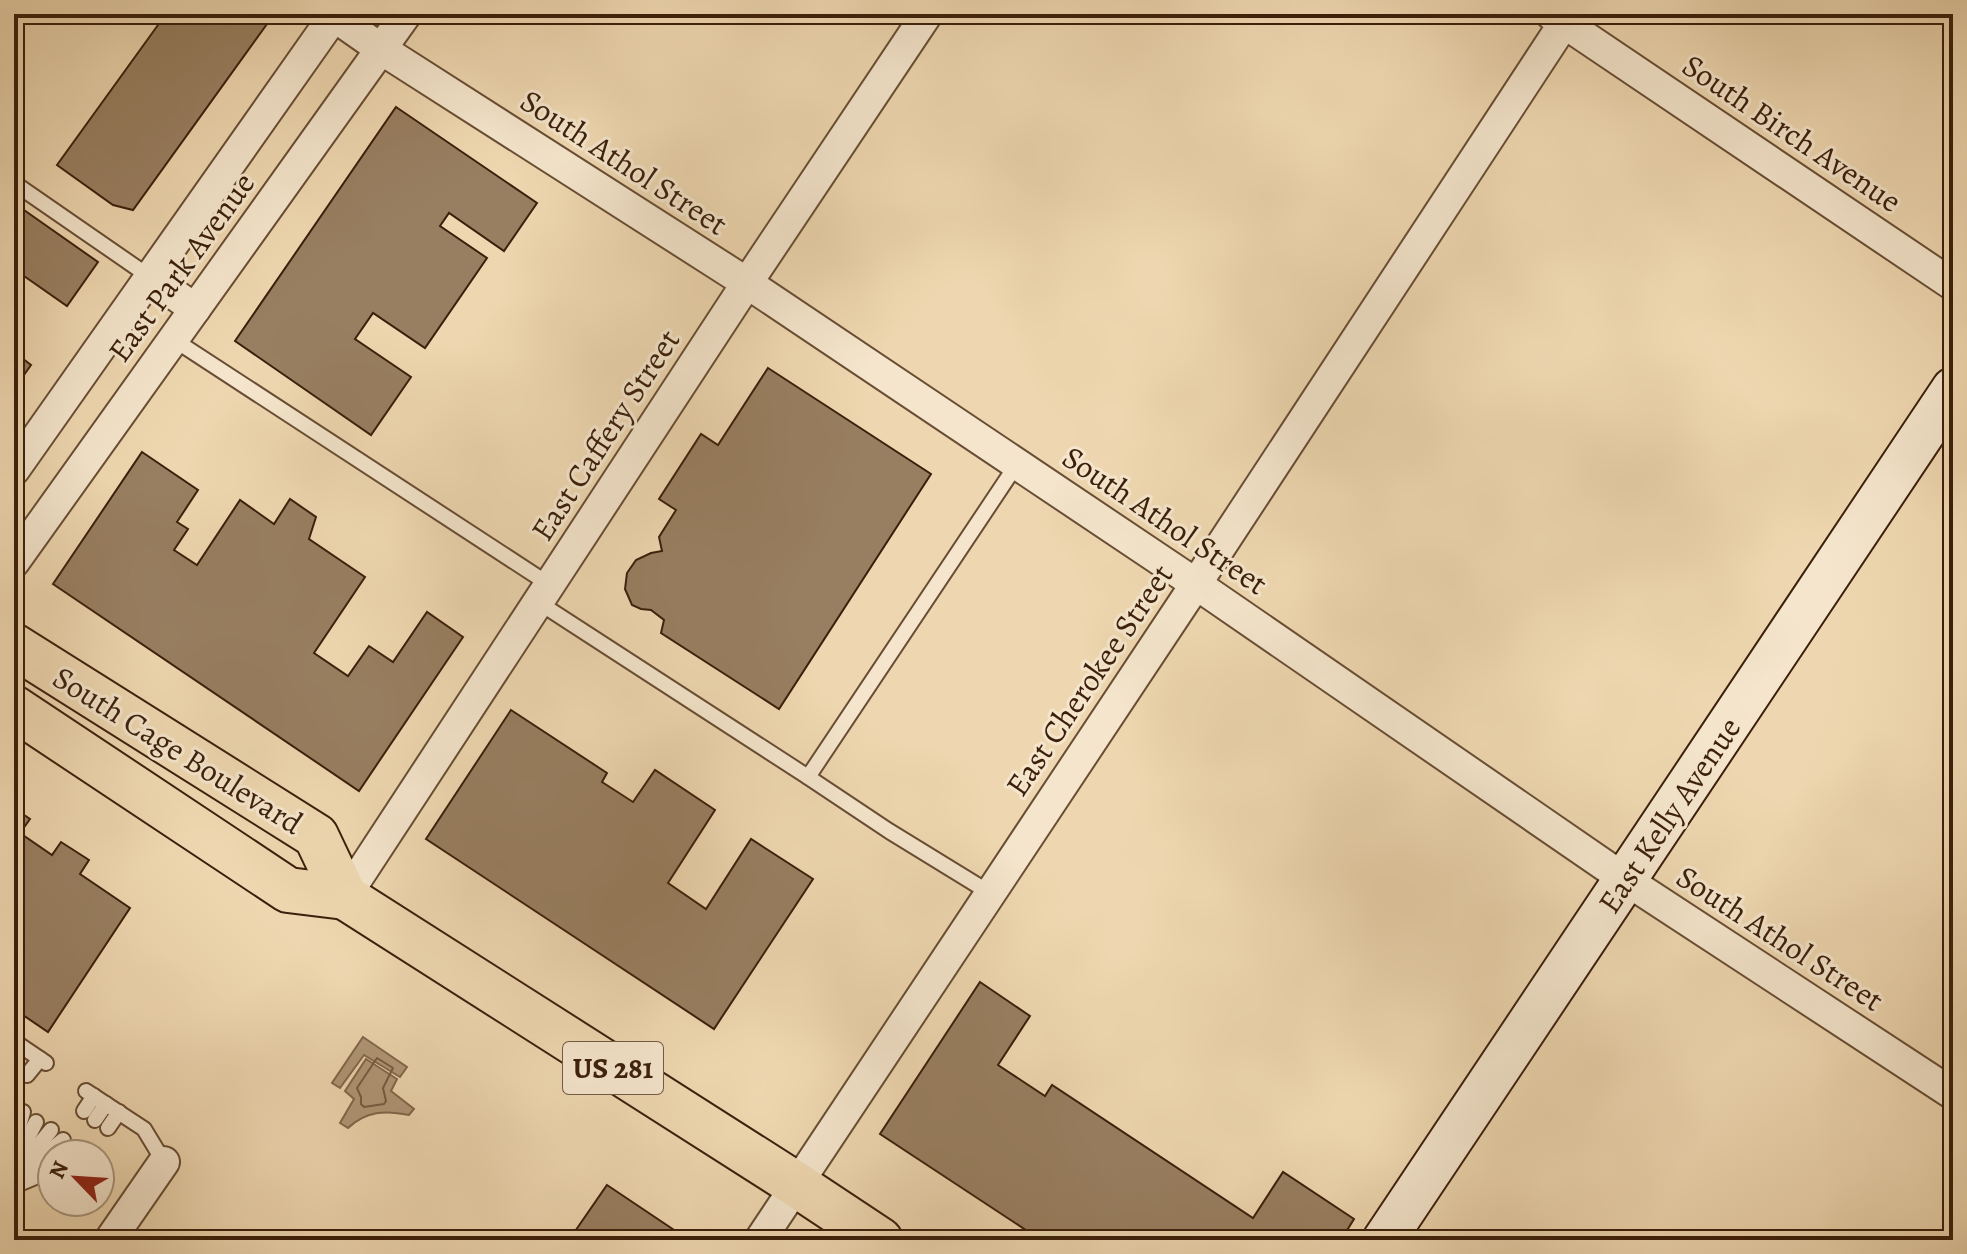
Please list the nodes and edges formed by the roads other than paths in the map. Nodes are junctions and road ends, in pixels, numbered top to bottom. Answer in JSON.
{"nodes":[{"id":1,"x":406,"y":14,"type":"edge"},
{"id":2,"x":927,"y":14,"type":"edge"},
{"id":3,"x":333,"y":15,"type":"edge"},
{"id":4,"x":1562,"y":17,"type":"edge"},
{"id":5,"x":381,"y":49,"type":"junction"},
{"id":6,"x":14,"y":183,"type":"edge"},
{"id":7,"x":150,"y":277,"type":"junction"},
{"id":8,"x":747,"y":283,"type":"junction"},
{"id":9,"x":1953,"y":285,"type":"edge"},
{"id":10,"x":195,"y":309,"type":"junction"},
{"id":11,"x":173,"y":339,"type":"junction"},
{"id":12,"x":1953,"y":389,"type":"edge"},
{"id":13,"x":1017,"y":464,"type":"junction"},
{"id":14,"x":14,"y":470,"type":"edge"},
{"id":15,"x":23,"y":528,"type":"edge"},
{"id":16,"x":14,"y":562,"type":"edge"},
{"id":17,"x":1196,"y":584,"type":"junction"},
{"id":18,"x":544,"y":593,"type":"junction"},
{"id":19,"x":14,"y":646,"type":"edge"},
{"id":20,"x":14,"y":708,"type":"edge"},
{"id":21,"x":808,"y":777,"type":"junction"},
{"id":22,"x":1626,"y":880,"type":"junction"},
{"id":23,"x":990,"y":893,"type":"junction"},
{"id":24,"x":345,"y":897,"type":"junction"},
{"id":25,"x":19,"y":1046,"type":"edge"},
{"id":26,"x":14,"y":1062,"type":"edge"},
{"id":27,"x":27,"y":1075,"type":"dead end"},
{"id":28,"x":1953,"y":1094,"type":"edge"},
{"id":29,"x":101,"y":1101,"type":"junction"},
{"id":30,"x":23,"y":1112,"type":"dead end"},
{"id":31,"x":36,"y":1122,"type":"dead end"},
{"id":32,"x":14,"y":1144,"type":"edge"},
{"id":33,"x":164,"y":1162,"type":"joint"},
{"id":34,"x":14,"y":1164,"type":"edge"},
{"id":35,"x":36,"y":1164,"type":"edge"},
{"id":36,"x":36,"y":1170,"type":"edge"},
{"id":37,"x":36,"y":1175,"type":"edge"},
{"id":38,"x":14,"y":1181,"type":"edge"},
{"id":39,"x":797,"y":1185,"type":"junction"},
{"id":40,"x":110,"y":1240,"type":"edge"},
{"id":41,"x":760,"y":1240,"type":"edge"},
{"id":42,"x":880,"y":1240,"type":"edge"},
{"id":43,"x":1384,"y":1240,"type":"edge"}],
"edges":[{"from":1,"to":5,"type":"street","name":"East Park Avenue"},
{"from":2,"to":8,"type":"street","name":"East Caffery Street"},
{"from":3,"to":5,"type":"street","name":"South Athol Street"},
{"from":3,"to":7,"type":"street","name":"East Park Avenue"},
{"from":4,"to":9,"type":"street","name":"South Birch Avenue"},
{"from":4,"to":17,"type":"street","name":"East Cherokee Street"},
{"from":5,"to":8,"type":"street","name":"South Athol Street"},
{"from":5,"to":10,"type":"street","name":"East Park Avenue"},
{"from":6,"to":7,"type":"lane"},
{"from":7,"to":10,"type":"street"},
{"from":7,"to":14,"type":"street","name":"East Park Avenue"},
{"from":8,"to":13,"type":"street","name":"South Athol Street"},
{"from":8,"to":18,"type":"street","name":"East Caffery Street"},
{"from":10,"to":11,"type":"street","name":"East Park Avenue"},
{"from":11,"to":15,"type":"street","name":"East Park Avenue"},
{"from":11,"to":18,"type":"lane"},
{"from":12,"to":22,"type":"street","name":"East Kelly Avenue"},
{"from":13,"to":17,"type":"street","name":"South Athol Street"},
{"from":13,"to":21,"type":"lane"},
{"from":15,"to":16,"type":"street","name":"East Park Avenue"},
{"from":17,"to":22,"type":"street","name":"South Athol Street"},
{"from":17,"to":23,"type":"street","name":"East Cherokee Street"},
{"from":18,"to":21,"type":"lane"},
{"from":18,"to":24,"type":"street","name":"East Caffery Street"},
{"from":19,"to":24,"type":"main road","name":"South Cage Boulevard"},
{"from":20,"to":24,"type":"main road"},
{"from":21,"to":23,"type":"lane"},
{"from":22,"to":28,"type":"street","name":"South Athol Street"},
{"from":22,"to":43,"type":"street","name":"East Kelly Avenue"},
{"from":23,"to":39,"type":"street","name":"East Cherokee Street"},
{"from":24,"to":39,"type":"main road","number":"US 281"},
{"from":25,"to":26,"type":"lane"},
{"from":25,"to":27,"type":"lane"},
{"from":29,"to":29,"type":"lane"},
{"from":29,"to":33,"type":"lane"},
{"from":30,"to":32,"type":"lane"},
{"from":31,"to":34,"type":"lane"},
{"from":33,"to":40,"type":"street"},
{"from":35,"to":38,"type":"lane"},
{"from":36,"to":38,"type":"lane"},
{"from":37,"to":38,"type":"lane"},
{"from":39,"to":41,"type":"street","name":"East Cherokee Street"},
{"from":39,"to":42,"type":"main road","number":"US 281"}]}
